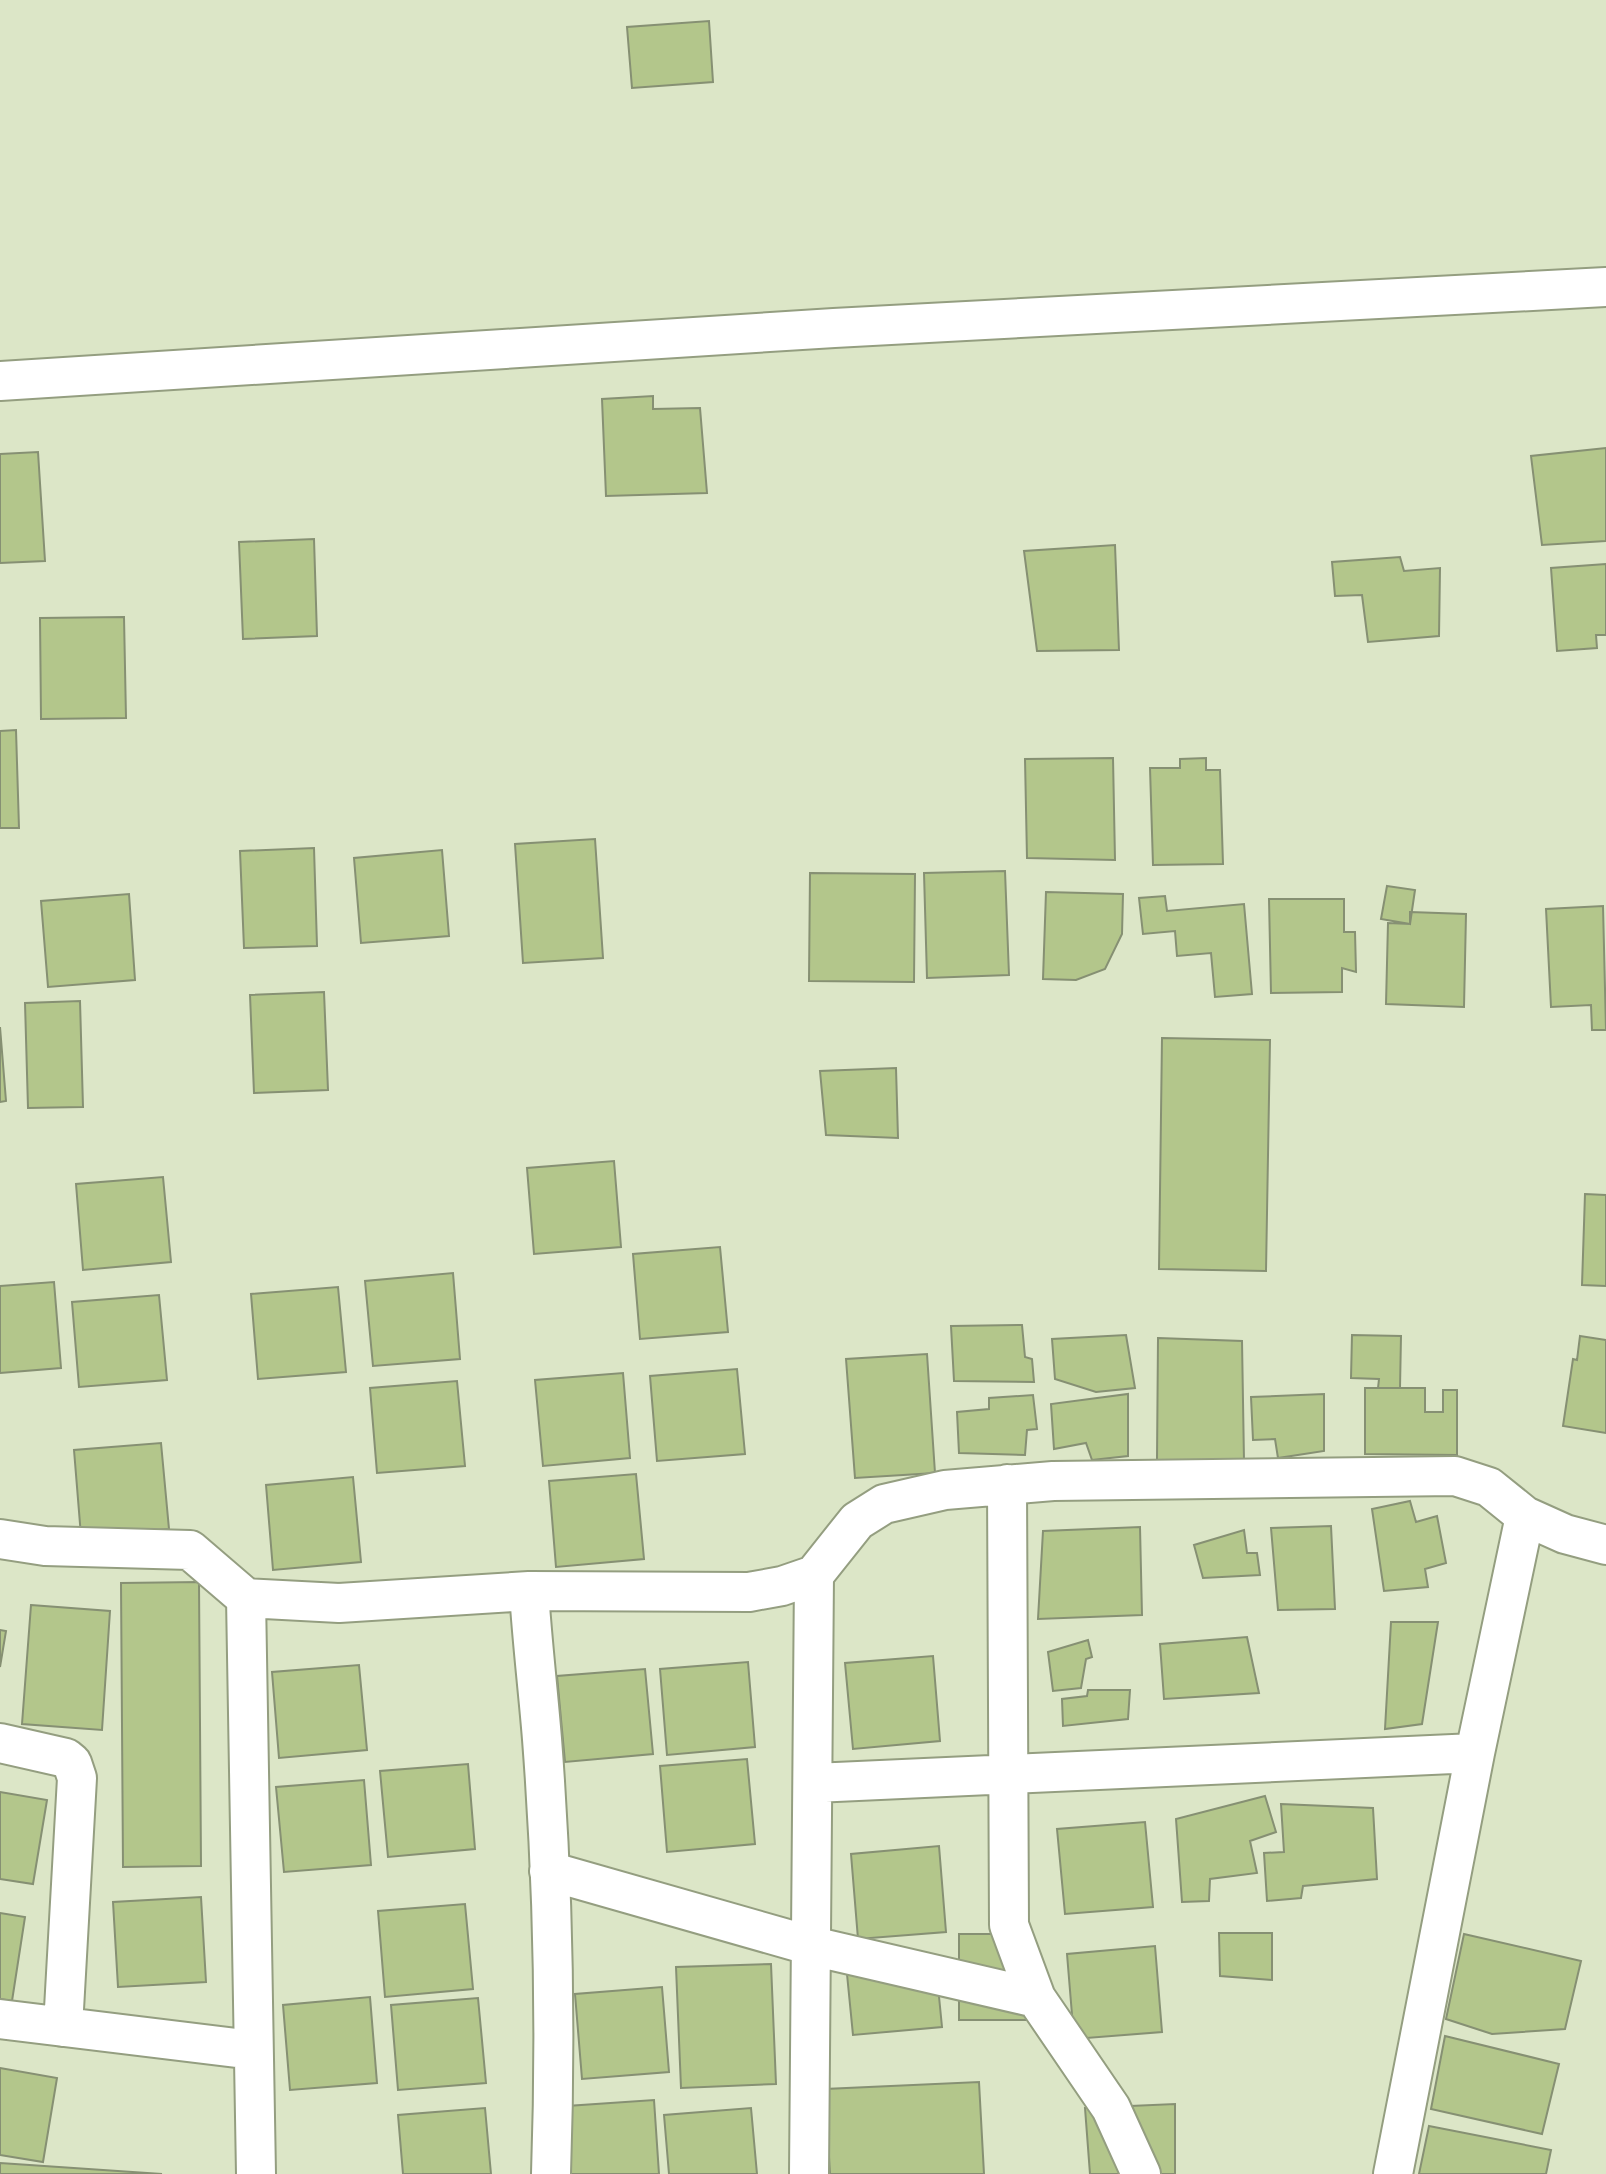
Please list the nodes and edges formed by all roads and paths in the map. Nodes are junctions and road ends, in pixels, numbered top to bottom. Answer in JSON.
{"nodes":[{"id":1,"x":1606,"y":287,"type":"edge"},
{"id":2,"x":0,"y":381,"type":"edge"},
{"id":3,"x":1007,"y":1485,"type":"junction"},
{"id":4,"x":1525,"y":1516,"type":"junction"},
{"id":5,"x":0,"y":1539,"type":"edge"},
{"id":6,"x":1606,"y":1545,"type":"edge"},
{"id":7,"x":814,"y":1575,"type":"junction"},
{"id":8,"x":529,"y":1591,"type":"junction"},
{"id":9,"x":246,"y":1598,"type":"junction"},
{"id":10,"x":0,"y":1743,"type":"edge"},
{"id":11,"x":1475,"y":1753,"type":"junction"},
{"id":12,"x":1010,"y":1773,"type":"junction"},
{"id":13,"x":814,"y":1783,"type":"junction"},
{"id":14,"x":548,"y":1871,"type":"junction"},
{"id":15,"x":812,"y":1946,"type":"junction"},
{"id":16,"x":1036,"y":1998,"type":"junction"},
{"id":17,"x":0,"y":2019,"type":"edge"},
{"id":18,"x":63,"y":2027,"type":"junction"},
{"id":19,"x":253,"y":2050,"type":"junction"},
{"id":20,"x":256,"y":2174,"type":"edge"},
{"id":21,"x":551,"y":2174,"type":"edge"},
{"id":22,"x":809,"y":2174,"type":"edge"},
{"id":23,"x":1141,"y":2174,"type":"edge"},
{"id":24,"x":1393,"y":2174,"type":"edge"}],
"edges":[{"from":1,"to":2,"type":"street"},
{"from":3,"to":4,"type":"street"},
{"from":3,"to":7,"type":"street"},
{"from":3,"to":12,"type":"street"},
{"from":4,"to":6,"type":"street"},
{"from":4,"to":11,"type":"street"},
{"from":5,"to":9,"type":"street"},
{"from":7,"to":8,"type":"street"},
{"from":7,"to":13,"type":"street"},
{"from":8,"to":9,"type":"street"},
{"from":8,"to":14,"type":"street"},
{"from":9,"to":19,"type":"street"},
{"from":10,"to":18,"type":"street"},
{"from":11,"to":12,"type":"street"},
{"from":11,"to":24,"type":"street"},
{"from":12,"to":13,"type":"street"},
{"from":12,"to":16,"type":"street"},
{"from":13,"to":15,"type":"street"},
{"from":14,"to":15,"type":"street"},
{"from":14,"to":21,"type":"street"},
{"from":15,"to":16,"type":"street"},
{"from":15,"to":22,"type":"street"},
{"from":16,"to":23,"type":"street"},
{"from":17,"to":18,"type":"street"},
{"from":18,"to":19,"type":"street"},
{"from":19,"to":20,"type":"street"}]}
